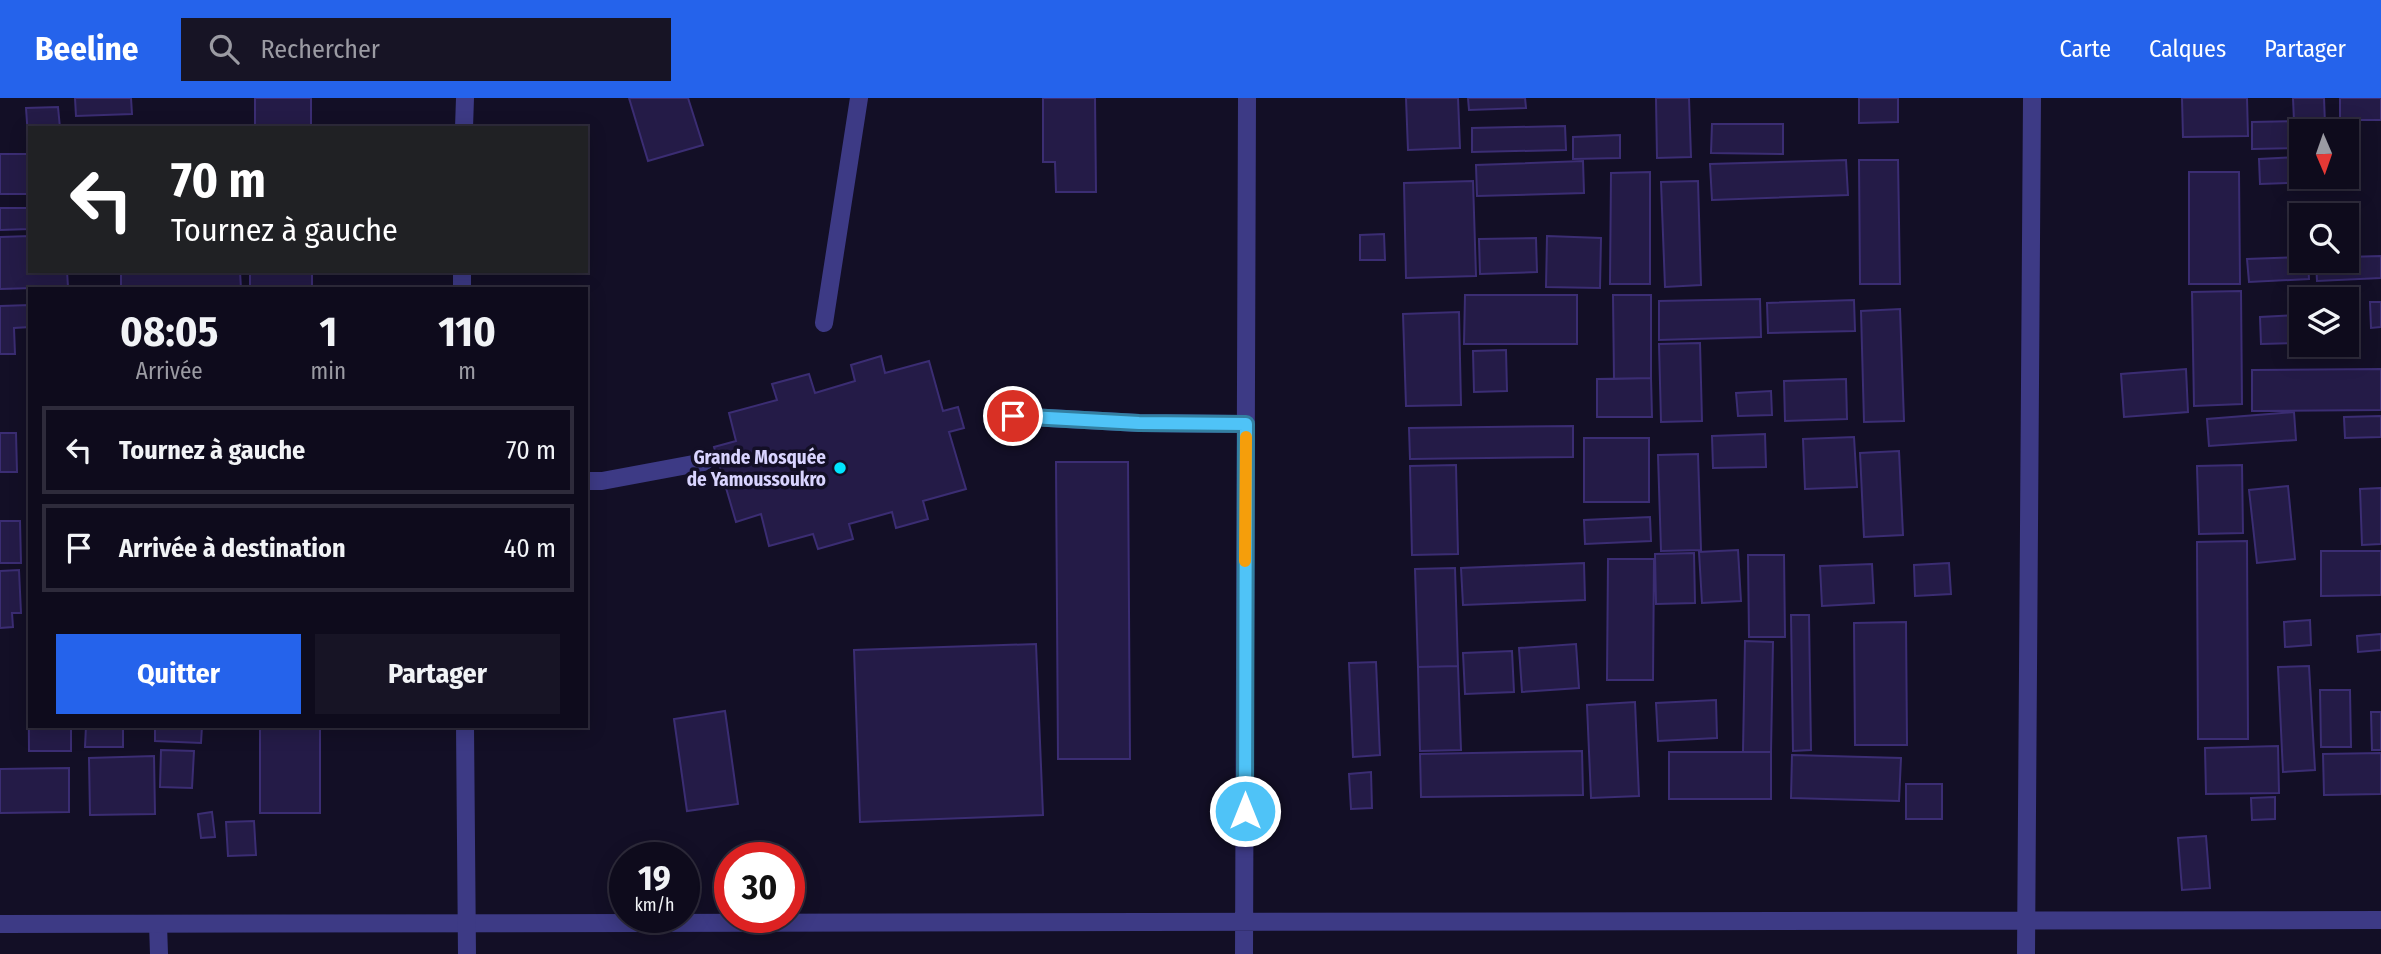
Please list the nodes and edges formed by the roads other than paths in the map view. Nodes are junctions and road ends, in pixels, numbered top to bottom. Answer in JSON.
{"nodes":[{"id":1,"x":465,"y":98,"type":"edge"},
{"id":2,"x":859,"y":98,"type":"edge"},
{"id":3,"x":1247,"y":98,"type":"edge"},
{"id":4,"x":2032,"y":98,"type":"edge"},
{"id":5,"x":464,"y":126,"type":"edge"},
{"id":6,"x":824,"y":323,"type":"dead end"},
{"id":7,"x":1013,"y":416,"type":"dead end"},
{"id":8,"x":1246,"y":424,"type":"junction"},
{"id":9,"x":704,"y":462,"type":"dead end"},
{"id":10,"x":588,"y":481,"type":"edge"},
{"id":11,"x":465,"y":728,"type":"edge"},
{"id":12,"x":2381,"y":920,"type":"edge"},
{"id":13,"x":2026,"y":921,"type":"junction"},
{"id":14,"x":1244,"y":922,"type":"junction"},
{"id":15,"x":467,"y":923,"type":"junction"},
{"id":16,"x":0,"y":924,"type":"edge"},
{"id":17,"x":158,"y":924,"type":"junction"},
{"id":18,"x":159,"y":954,"type":"edge"},
{"id":19,"x":467,"y":954,"type":"edge"},
{"id":20,"x":1244,"y":954,"type":"edge"},
{"id":21,"x":2026,"y":954,"type":"edge"}],
"edges":[{"from":1,"to":5,"type":"street"},
{"from":2,"to":6,"type":"street"},
{"from":3,"to":8,"type":"street"},
{"from":4,"to":13,"type":"street"},
{"from":7,"to":8,"type":"street"},
{"from":8,"to":14,"type":"street"},
{"from":9,"to":10,"type":"street"},
{"from":11,"to":15,"type":"street"},
{"from":12,"to":13,"type":"street"},
{"from":13,"to":14,"type":"street"},
{"from":13,"to":21,"type":"street"},
{"from":14,"to":15,"type":"street"},
{"from":14,"to":20,"type":"street"},
{"from":15,"to":17,"type":"street"},
{"from":15,"to":19,"type":"street"},
{"from":16,"to":17,"type":"street"},
{"from":17,"to":18,"type":"street"}]}
